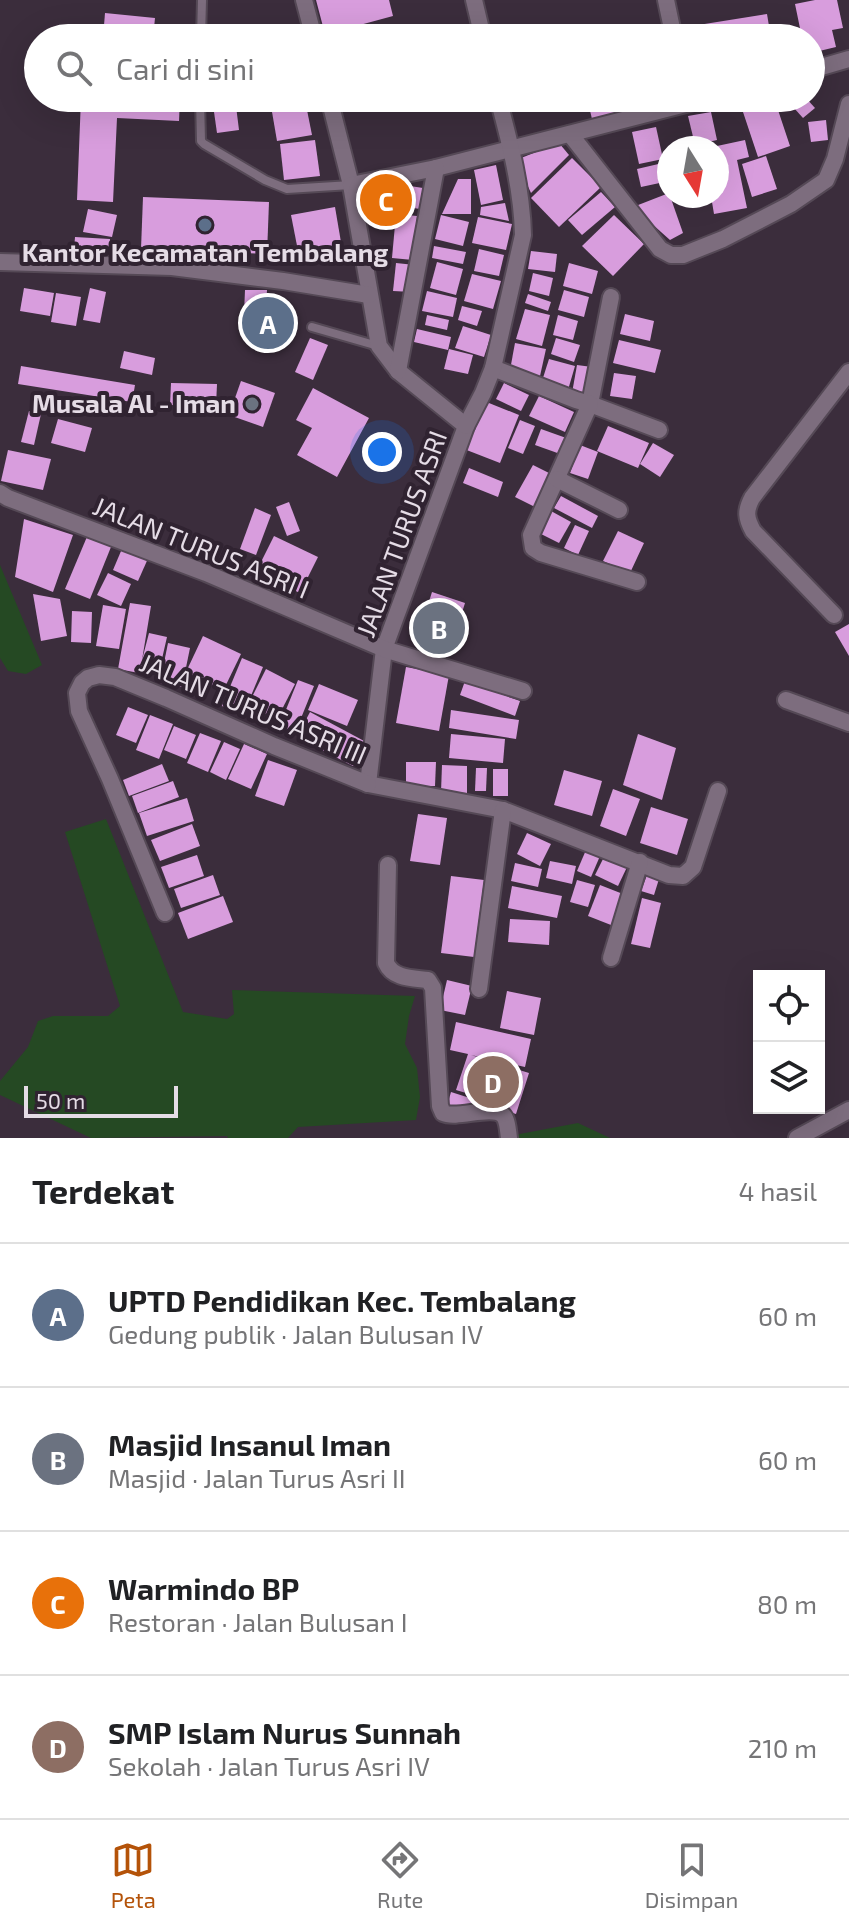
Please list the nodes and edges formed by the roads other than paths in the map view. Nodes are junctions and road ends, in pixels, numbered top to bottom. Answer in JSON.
{"nodes":[{"id":1,"x":202,"y":0,"type":"edge"},
{"id":2,"x":304,"y":0,"type":"edge"},
{"id":3,"x":474,"y":0,"type":"edge"},
{"id":4,"x":666,"y":0,"type":"edge"},
{"id":5,"x":201,"y":24,"type":"edge"},
{"id":6,"x":310,"y":24,"type":"edge"},
{"id":7,"x":480,"y":24,"type":"edge"},
{"id":8,"x":671,"y":24,"type":"edge"},
{"id":9,"x":849,"y":59,"type":"edge"},
{"id":10,"x":825,"y":66,"type":"edge"},
{"id":11,"x":849,"y":104,"type":"edge"},
{"id":12,"x":200,"y":112,"type":"edge"},
{"id":13,"x":333,"y":112,"type":"edge"},
{"id":14,"x":502,"y":112,"type":"edge"},
{"id":15,"x":647,"y":112,"type":"edge"},
{"id":16,"x":570,"y":134,"type":"junction"},
{"id":17,"x":511,"y":147,"type":"junction"},
{"id":18,"x":436,"y":168,"type":"junction"},
{"id":19,"x":351,"y":185,"type":"junction"},
{"id":20,"x":0,"y":262,"type":"edge"},
{"id":21,"x":369,"y":295,"type":"junction"},
{"id":22,"x":611,"y":297,"type":"dead end"},
{"id":23,"x":312,"y":327,"type":"dead end"},
{"id":24,"x":379,"y":346,"type":"junction"},
{"id":25,"x":493,"y":368,"type":"junction"},
{"id":26,"x":398,"y":371,"type":"junction"},
{"id":27,"x":849,"y":372,"type":"edge"},
{"id":28,"x":590,"y":404,"type":"junction"},
{"id":29,"x":466,"y":426,"type":"junction"},
{"id":30,"x":659,"y":430,"type":"dead end"},
{"id":31,"x":557,"y":479,"type":"junction"},
{"id":32,"x":0,"y":493,"type":"edge"},
{"id":33,"x":619,"y":510,"type":"dead end"},
{"id":34,"x":637,"y":582,"type":"dead end"},
{"id":35,"x":834,"y":615,"type":"dead end"},
{"id":36,"x":384,"y":649,"type":"junction"},
{"id":37,"x":523,"y":691,"type":"dead end"},
{"id":38,"x":786,"y":700,"type":"dead end"},
{"id":39,"x":849,"y":723,"type":"edge"},
{"id":40,"x":368,"y":784,"type":"junction"},
{"id":41,"x":718,"y":791,"type":"dead end"},
{"id":42,"x":503,"y":810,"type":"junction"},
{"id":43,"x":640,"y":862,"type":"junction"},
{"id":44,"x":388,"y":865,"type":"dead end"},
{"id":45,"x":165,"y":913,"type":"dead end"},
{"id":46,"x":611,"y":958,"type":"dead end"},
{"id":47,"x":479,"y":989,"type":"dead end"},
{"id":48,"x":849,"y":1110,"type":"edge"},
{"id":49,"x":509,"y":1138,"type":"edge"},
{"id":50,"x":797,"y":1138,"type":"edge"}],
"edges":[{"from":1,"to":5,"type":"lane"},
{"from":2,"to":6,"type":"street"},
{"from":3,"to":7,"type":"street"},
{"from":4,"to":8,"type":"street"},
{"from":9,"to":10,"type":"street"},
{"from":11,"to":16,"type":"street"},
{"from":12,"to":19,"type":"lane"},
{"from":13,"to":19,"type":"street"},
{"from":14,"to":17,"type":"street"},
{"from":15,"to":16,"type":"street"},
{"from":16,"to":17,"type":"street"},
{"from":17,"to":18,"type":"street"},
{"from":17,"to":25,"type":"street"},
{"from":18,"to":19,"type":"street"},
{"from":18,"to":26,"type":"street"},
{"from":19,"to":21,"type":"street"},
{"from":20,"to":21,"type":"street"},
{"from":21,"to":24,"type":"street"},
{"from":22,"to":28,"type":"street"},
{"from":23,"to":24,"type":"lane"},
{"from":24,"to":26,"type":"street","name":"JALAN TURUS ASRI"},
{"from":25,"to":28,"type":"street"},
{"from":25,"to":29,"type":"street"},
{"from":26,"to":29,"type":"street","name":"JALAN TURUS ASRI"},
{"from":27,"to":35,"type":"street"},
{"from":28,"to":30,"type":"street"},
{"from":28,"to":31,"type":"street"},
{"from":29,"to":36,"type":"street","name":"JALAN TURUS ASRI"},
{"from":31,"to":33,"type":"street"},
{"from":31,"to":34,"type":"street"},
{"from":32,"to":36,"type":"street","name":"JALAN TURUS ASRI I"},
{"from":36,"to":37,"type":"street","name":"JALAN TURUS ASRI I"},
{"from":36,"to":40,"type":"street","name":"JALAN TURUS ASRI"},
{"from":38,"to":39,"type":"street"},
{"from":40,"to":42,"type":"street"},
{"from":40,"to":45,"type":"street","name":"JALAN TURUS ASRI III"},
{"from":41,"to":43,"type":"street"},
{"from":42,"to":43,"type":"street"},
{"from":42,"to":47,"type":"street"},
{"from":43,"to":46,"type":"street"},
{"from":44,"to":49,"type":"street"},
{"from":48,"to":50,"type":"street"}]}
